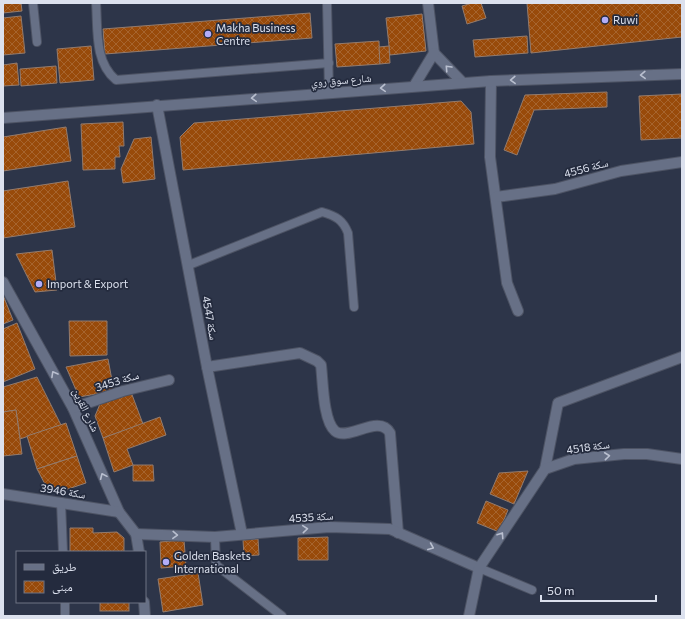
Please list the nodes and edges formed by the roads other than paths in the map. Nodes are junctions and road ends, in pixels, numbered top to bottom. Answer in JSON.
{"nodes":[{"id":1,"x":33,"y":3,"type":"edge"},
{"id":2,"x":96,"y":3,"type":"edge"},
{"id":3,"x":327,"y":3,"type":"edge"},
{"id":4,"x":428,"y":3,"type":"edge"},
{"id":5,"x":37,"y":42,"type":"dead end"},
{"id":6,"x":434,"y":53,"type":"junction"},
{"id":7,"x":329,"y":63,"type":"junction"},
{"id":8,"x":682,"y":74,"type":"edge"},
{"id":9,"x":491,"y":81,"type":"junction"},
{"id":10,"x":462,"y":83,"type":"junction"},
{"id":11,"x":414,"y":86,"type":"junction"},
{"id":12,"x":329,"y":92,"type":"junction"},
{"id":13,"x":157,"y":105,"type":"junction"},
{"id":14,"x":5,"y":115,"type":"edge"},
{"id":15,"x":682,"y":162,"type":"edge"},
{"id":16,"x":496,"y":197,"type":"junction"},
{"id":17,"x":189,"y":265,"type":"junction"},
{"id":18,"x":3,"y":282,"type":"edge"},
{"id":19,"x":354,"y":307,"type":"dead end"},
{"id":20,"x":518,"y":311,"type":"dead end"},
{"id":21,"x":682,"y":357,"type":"edge"},
{"id":22,"x":207,"y":367,"type":"junction"},
{"id":23,"x":169,"y":380,"type":"dead end"},
{"id":24,"x":73,"y":408,"type":"junction"},
{"id":25,"x":682,"y":459,"type":"edge"},
{"id":26,"x":545,"y":469,"type":"junction"},
{"id":27,"x":3,"y":494,"type":"edge"},
{"id":28,"x":62,"y":502,"type":"junction"},
{"id":29,"x":119,"y":512,"type":"junction"},
{"id":30,"x":398,"y":533,"type":"junction"},
{"id":31,"x":136,"y":534,"type":"junction"},
{"id":32,"x":242,"y":534,"type":"junction"},
{"id":33,"x":215,"y":536,"type":"junction"},
{"id":34,"x":63,"y":551,"type":"edge"},
{"id":35,"x":139,"y":551,"type":"edge"},
{"id":36,"x":479,"y":568,"type":"junction"},
{"id":37,"x":532,"y":590,"type":"dead end"},
{"id":38,"x":65,"y":603,"type":"edge"},
{"id":39,"x":144,"y":603,"type":"edge"},
{"id":40,"x":65,"y":616,"type":"edge"},
{"id":41,"x":145,"y":616,"type":"edge"},
{"id":42,"x":282,"y":616,"type":"edge"},
{"id":43,"x":469,"y":616,"type":"edge"}],
"edges":[{"from":1,"to":5,"type":"lane"},
{"from":2,"to":7,"type":"lane"},
{"from":3,"to":7,"type":"lane"},
{"from":4,"to":6,"type":"street"},
{"from":10,"to":6,"type":"street","one_way":true},
{"from":6,"to":11,"type":"street"},
{"from":7,"to":12,"type":"lane"},
{"from":8,"to":9,"type":"street","name":"شارع سوق روي","one_way":true},
{"from":9,"to":10,"type":"street","name":"شارع سوق روي"},
{"from":9,"to":16,"type":"street"},
{"from":10,"to":11,"type":"street","name":"شارع سوق روي"},
{"from":11,"to":12,"type":"street","name":"شارع سوق روي","one_way":true},
{"from":12,"to":13,"type":"street","name":"شارع سوق روي","one_way":true},
{"from":13,"to":14,"type":"street","name":"شارع سوق روي"},
{"from":13,"to":17,"type":"street","name":"سكة 4547"},
{"from":15,"to":16,"type":"street","name":"سكة 4556"},
{"from":16,"to":20,"type":"street"},
{"from":17,"to":19,"type":"lane"},
{"from":17,"to":22,"type":"street","name":"سكة 4547"},
{"from":24,"to":18,"type":"street","name":"شارع القرين","one_way":true},
{"from":21,"to":26,"type":"street"},
{"from":22,"to":30,"type":"street"},
{"from":22,"to":32,"type":"street","name":"سكة 4547"},
{"from":23,"to":24,"type":"street","name":"سكة 3453"},
{"from":29,"to":24,"type":"street","name":"شارع القرين","one_way":true},
{"from":26,"to":25,"type":"street","name":"سكة 4518","one_way":true},
{"from":36,"to":26,"type":"street","one_way":true},
{"from":27,"to":28,"type":"street","name":"سكة 3946"},
{"from":28,"to":29,"type":"street","name":"سكة 3946"},
{"from":28,"to":34,"type":"lane"},
{"from":29,"to":31,"type":"street","name":"شارع القرين"},
{"from":32,"to":30,"type":"street","name":"سكة 4535","one_way":true},
{"from":30,"to":36,"type":"street","name":"سكة 4535","one_way":true},
{"from":31,"to":33,"type":"street","name":"سكة 4535","one_way":true},
{"from":31,"to":35,"type":"street","name":"شارع القرين"},
{"from":32,"to":33,"type":"street","name":"سكة 4535"},
{"from":33,"to":42,"type":"lane"},
{"from":36,"to":37,"type":"lane"},
{"from":36,"to":43,"type":"street"},
{"from":38,"to":40,"type":"lane"},
{"from":39,"to":41,"type":"street"}]}
